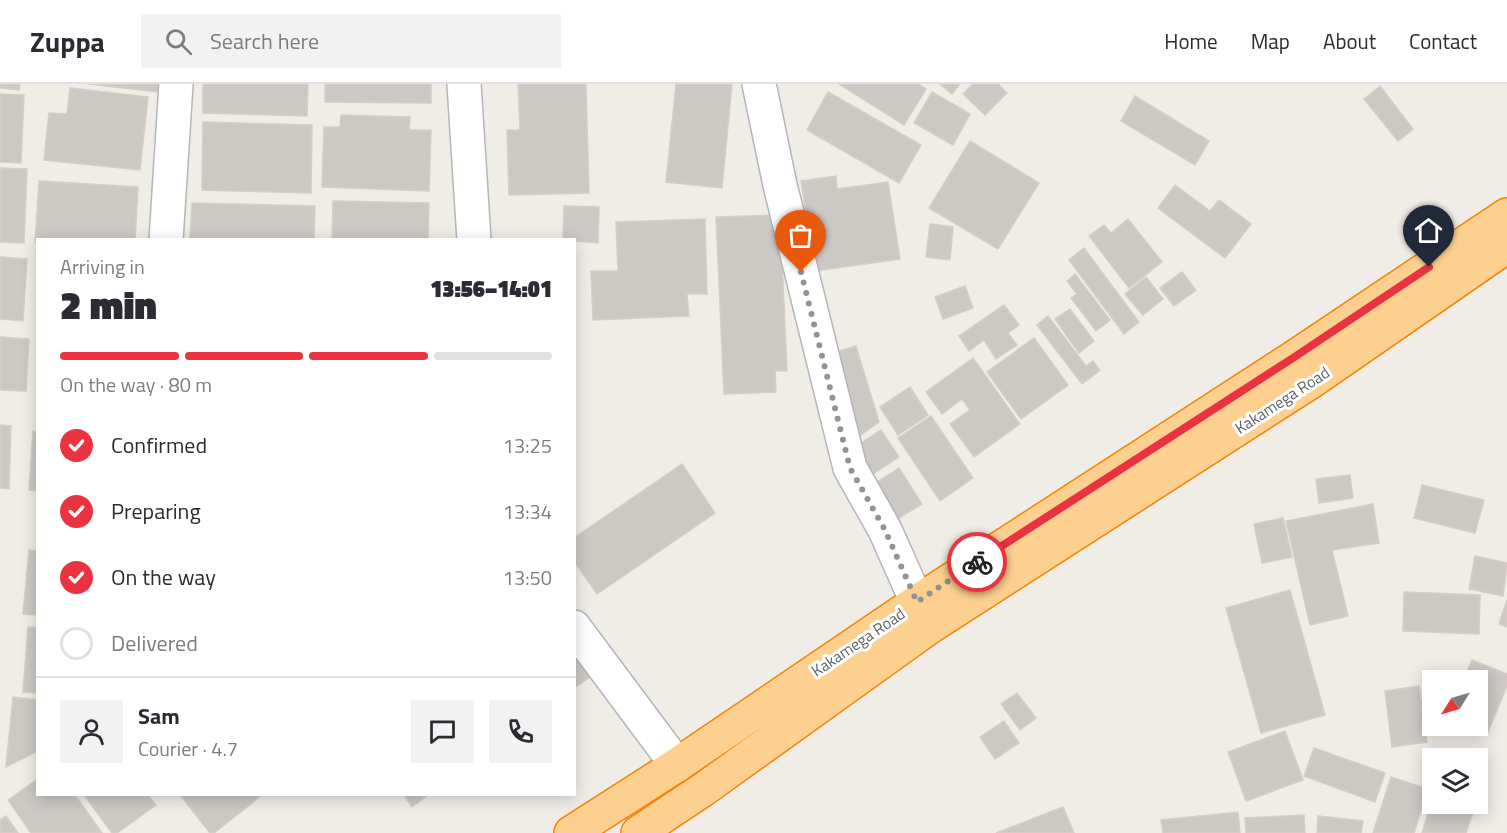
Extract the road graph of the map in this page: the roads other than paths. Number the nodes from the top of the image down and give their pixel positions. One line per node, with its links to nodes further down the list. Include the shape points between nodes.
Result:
1 (176, 84): 5 (street)
2 (464, 84): 6 (street)
3 (759, 84): 8 (street, via 850,468 885,530)
4 (1507, 215): 8 (highway, Kakamega Road)
5 (166, 238)
6 (474, 238)
7 (1507, 246): 11 (highway, Kakamega Road, via 1315,380 931,626)
8 (917, 602): 10 (highway, Kakamega Road)
9 (576, 630): 10 (street)
10 (677, 765): 12 (highway, Kakamega Road)
11 (654, 829)
12 (571, 833)

